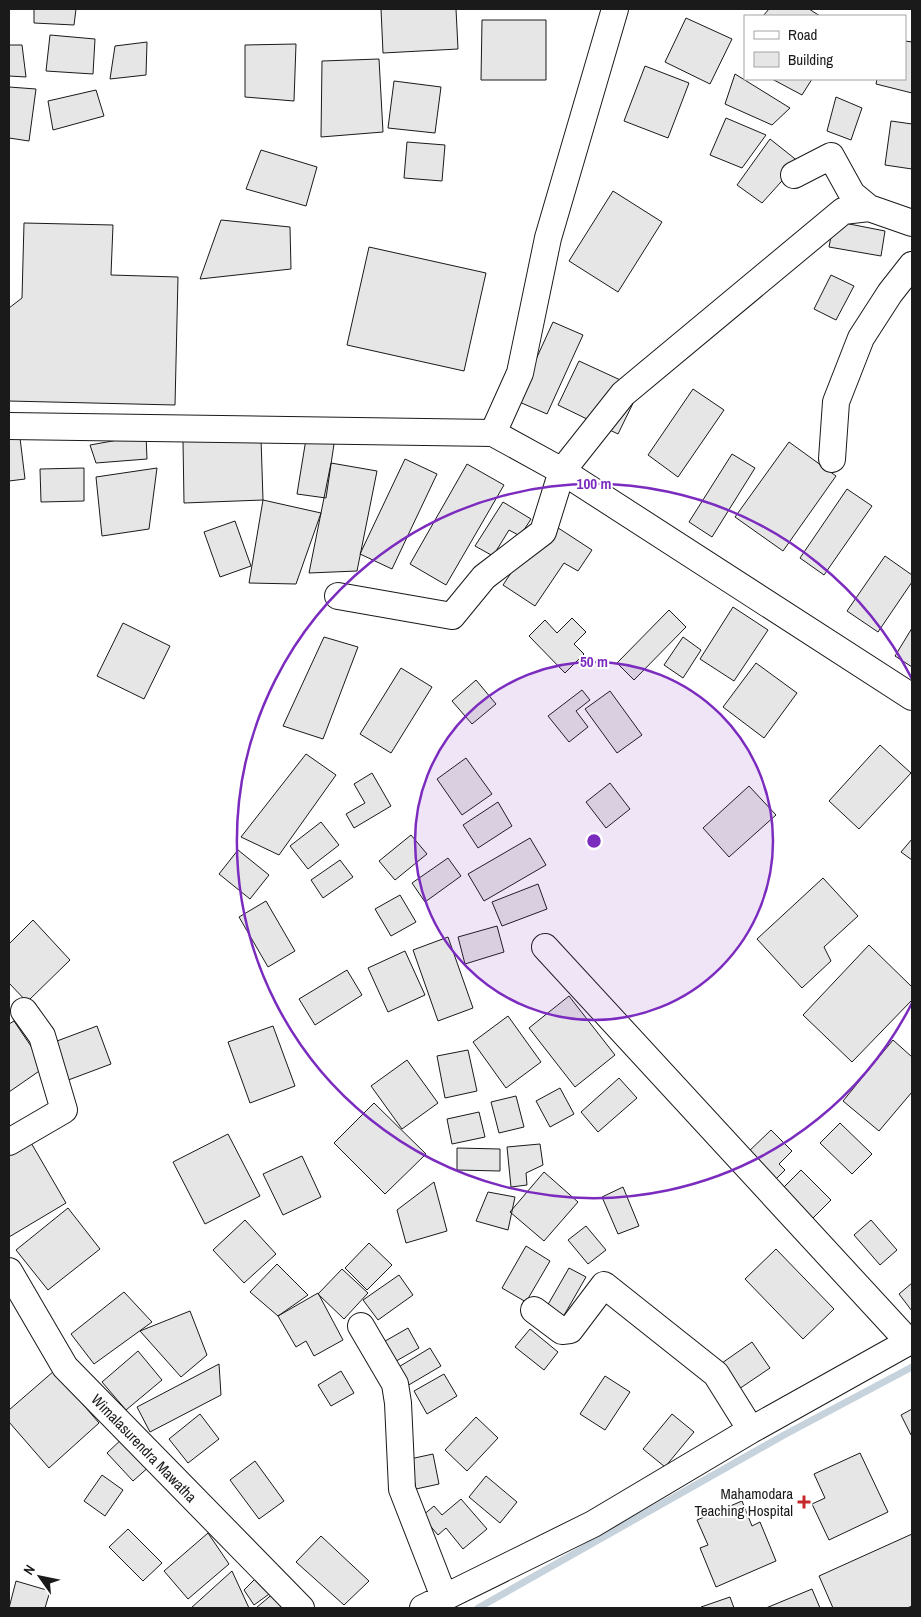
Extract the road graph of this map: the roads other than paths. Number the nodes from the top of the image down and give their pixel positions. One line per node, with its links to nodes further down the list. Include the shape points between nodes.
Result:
1 (615, 9): 7 (street, via 548,238 520,374)
2 (794, 175): 3 (street, via 830,156 852,194)
3 (869, 208): 4 (street); 9 (street, via 843,211 623,394)
4 (912, 223)
5 (912, 265): 8 (street, via 861,338 836,402)
6 (9, 426): 7 (street)
7 (493, 433): 9 (street)
8 (832, 459)
9 (562, 471): 10 (street, via 543,532 484,577 452,616); 11 (street)
10 (338, 596)
11 (912, 697)
12 (545, 947): 18 (street)
13 (24, 1012): 14 (street, via 42,1036 64,1110)
14 (9, 1142)
15 (9, 1271): 21 (street, Wimalasurendra Mawatha, via 65,1367)
16 (534, 1310): 19 (street, via 562,1331 570,1330 604,1285 716,1374)
17 (361, 1326): 20 (street, via 395,1384 402,1489)
18 (911, 1341): 19 (street)
19 (751, 1430): 20 (street, via 593,1524)
20 (434, 1602)
21 (301, 1608)

